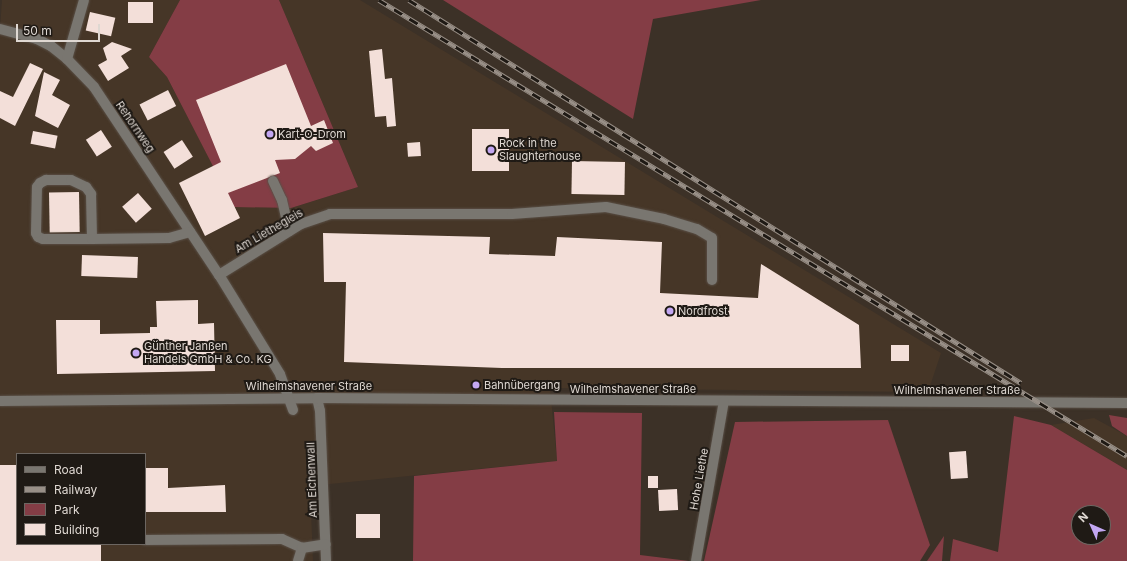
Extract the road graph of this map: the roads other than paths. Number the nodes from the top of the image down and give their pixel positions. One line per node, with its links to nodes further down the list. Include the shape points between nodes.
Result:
1 (84, 0): 3 (street)
2 (0, 29): 3 (street, Rehornweg, via 37,39)
3 (67, 59): 6 (street, Rehornweg, via 94,87)
4 (273, 181): 5 (street, via 282,200)
5 (289, 231): 8 (street, Am Liethegleis); 9 (street, Am Liethegleis, via 330,214 512,214 606,208 664,219 696,229 712,238)
6 (190, 232): 7 (street, via 169,238); 8 (street, Rehornweg)
7 (92, 239): 7 (street, via 91,194 86,187 71,180 46,180 40,183 37,187 38,237)
8 (219, 275): 10 (street, via 280,374)
9 (712, 280)
10 (288, 398): 11 (street, Wilhelmshavener Straße); 13 (street, Wilhelmshavener Straße); 15 (street)
11 (317, 398): 12 (street, Wilhelmshavener Straße); 17 (street, Am Eichenwall, via 320,411)
12 (724, 400): 14 (street, Wilhelmshavener Straße); 21 (street, Hohe Liethe)
13 (0, 401)
14 (1127, 403)
15 (293, 410)
16 (146, 540): 18 (street, via 282,539)
17 (326, 544): 18 (street); 20 (street, Am Eichenwall)
18 (302, 548): 19 (street)
19 (298, 561)
20 (326, 561)
21 (696, 561)

